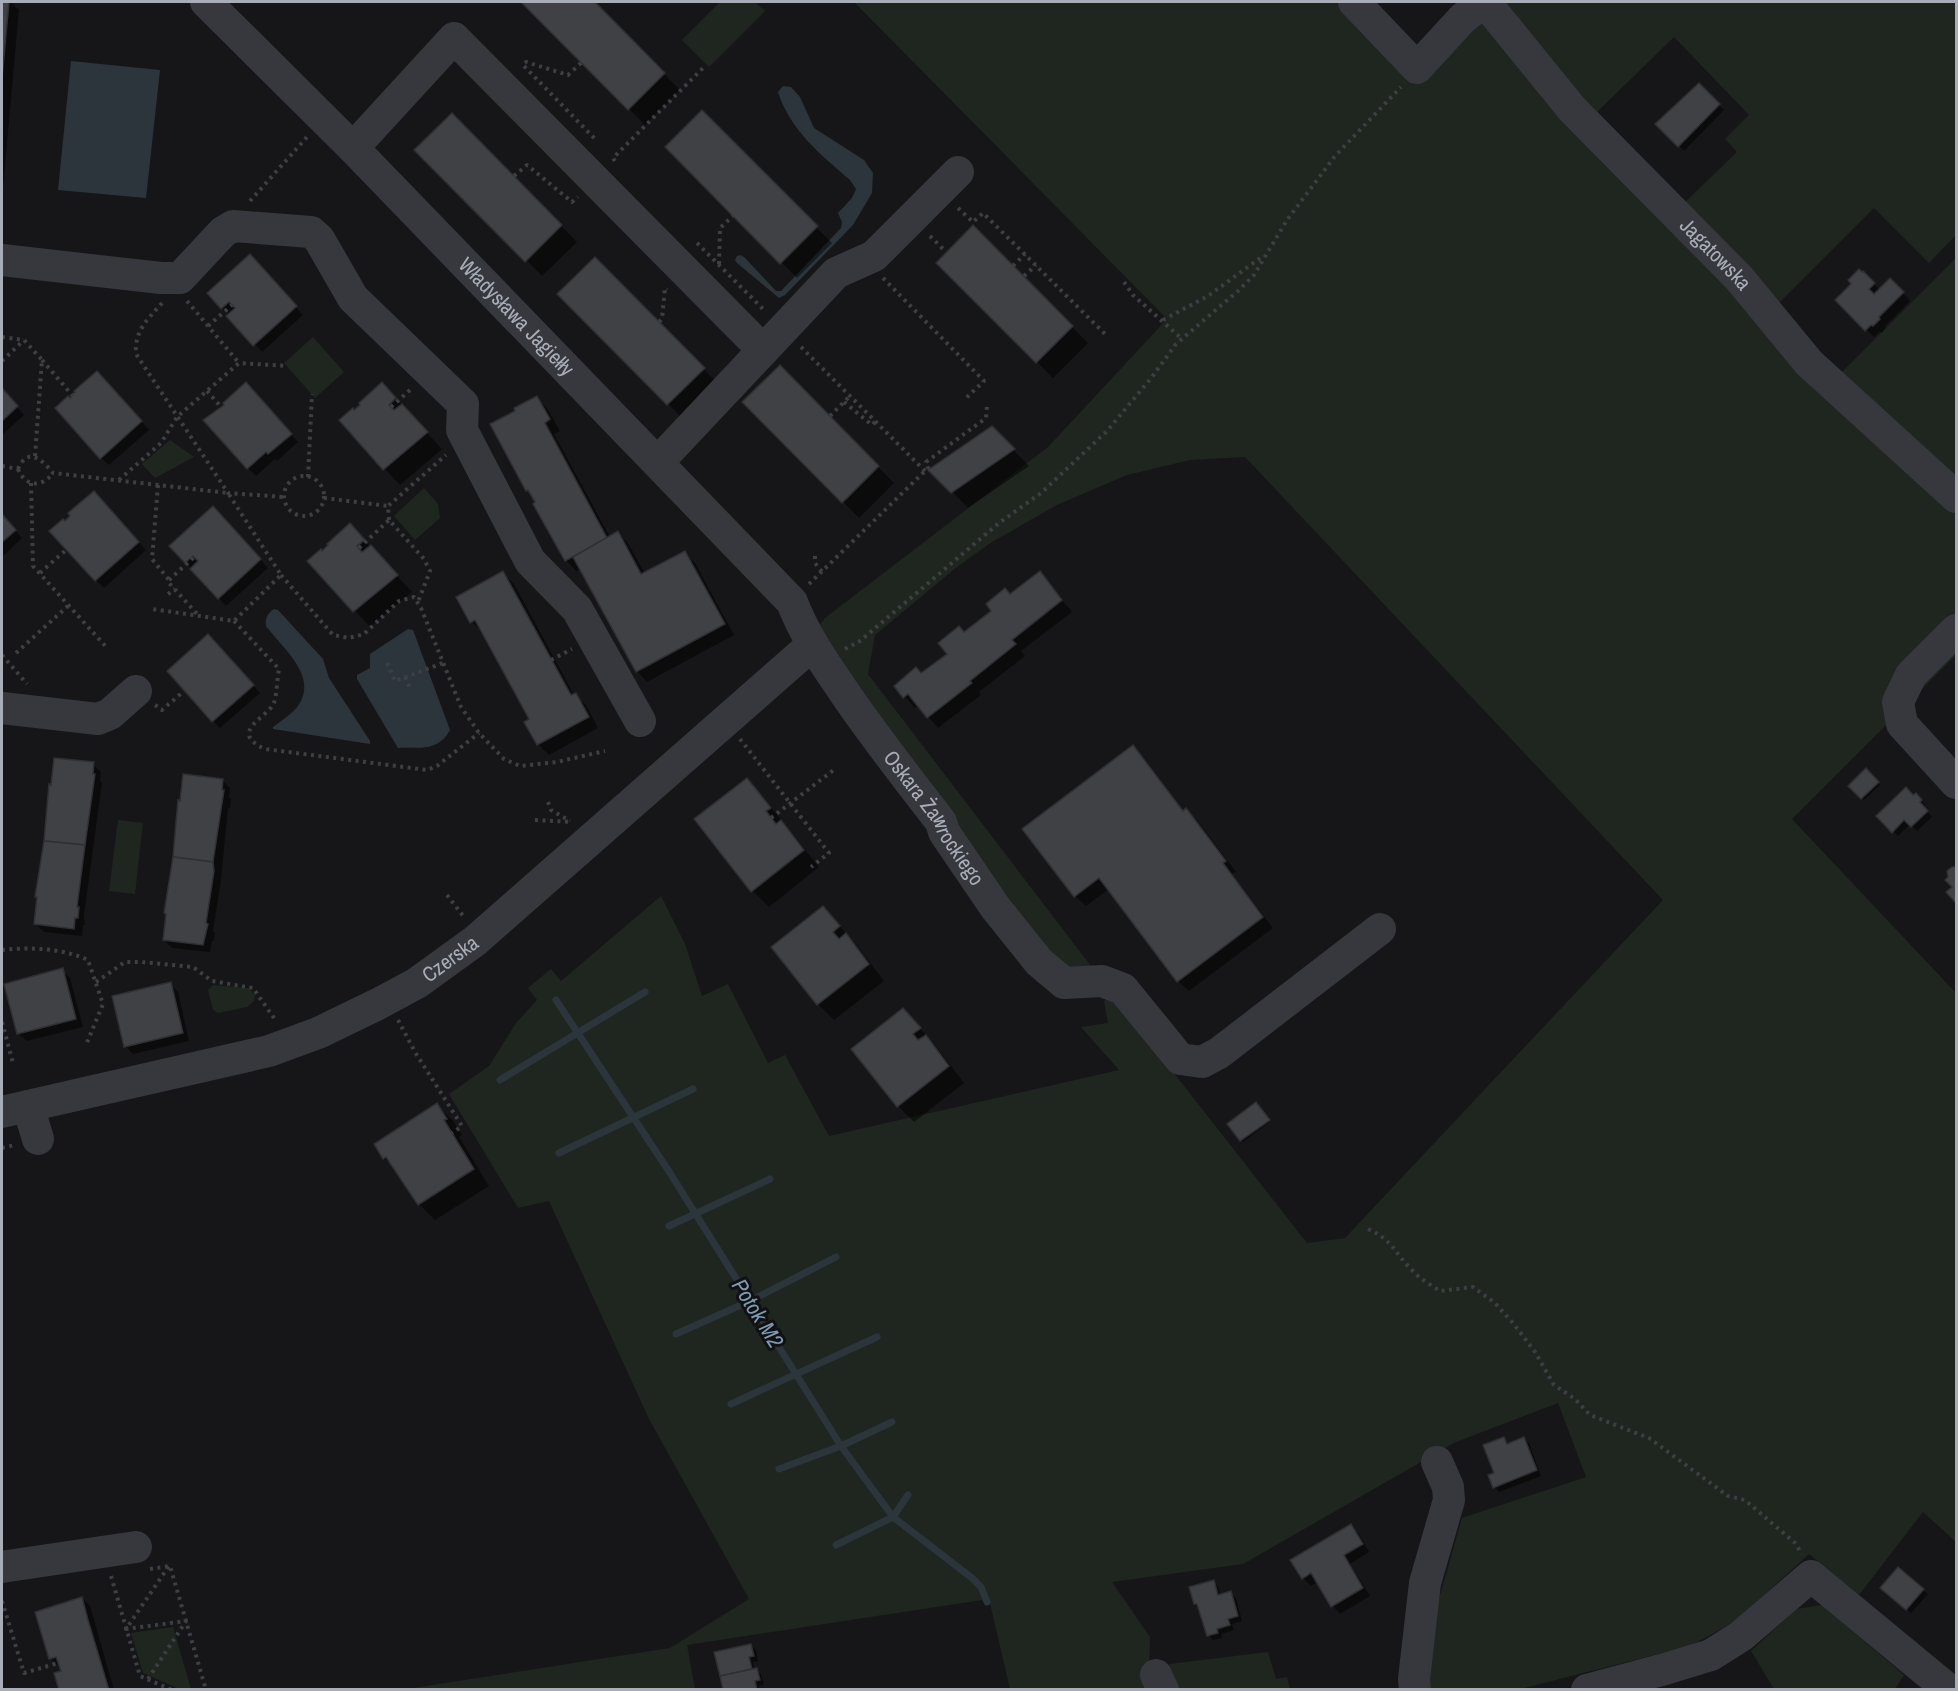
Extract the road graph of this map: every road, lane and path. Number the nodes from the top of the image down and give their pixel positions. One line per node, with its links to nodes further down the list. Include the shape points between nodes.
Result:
1 (206, 2): 7 (street, Władysława Jagiełły)
2 (1354, 2): 6 (street)
3 (1484, 2): 6 (street, Jagatowska, via 1463,18); 67 (street, Jagatowska, via 1572,108 1738,278 1809,363)
4 (581, 63): 8 (path, via 568,75 526,62 523,65)
5 (705, 66): 11 (path)
6 (1417, 68): 20 (path, via 1335,156)
7 (324, 119): 9 (street, Władysława Jagiełły); 15 (path, via 238,214)
8 (596, 141)
9 (353, 148): 11 (street, via 454,38); 56 (street, Władysława Jagiełły)
10 (604, 150): 11 (path)
11 (610, 168): 12 (path, via 572,202 527,165); 36 (street)
12 (514, 176)
13 (955, 186): 19 (path, via 973,222 983,213); 36 (street, via 874,256 836,273)
14 (733, 216): 22 (path, via 720,228)
15 (233, 226): 27 (street); 54 (street, via 311,232 319,239 353,298 463,404 462,430)
16 (925, 232): 18 (path)
17 (693, 239): 22 (path)
18 (944, 250)
19 (1025, 254): 23 (path); 24 (path)
20 (1266, 254): 31 (path, via 1208,296); 37 (path, via 1254,275)
21 (2, 260): 27 (street)
22 (718, 264): 36 (path)
23 (1036, 265): 26 (path); 34 (path)
24 (1013, 266)
25 (875, 270): 47 (path, via 984,381)
26 (1024, 276)
27 (177, 282): 33 (path); 52 (path, via 144,323 135,341 136,354)
28 (1124, 282): 31 (path, via 1133,296)
29 (673, 296): 32 (path, via 665,288)
30 (232, 305): 33 (path)
31 (1163, 320): 37 (path)
32 (659, 322)
33 (208, 326): 41 (path)
34 (1105, 334)
35 (2, 337): 38 (path)
36 (773, 339): 46 (path); 56 (street)
37 (1182, 339): 88 (path, via 1107,430 1041,493 999,523)
38 (24, 340): 39 (path); 40 (path)
39 (42, 360): 45 (path); 55 (path)
40 (2, 361)
41 (239, 363): 42 (path); 43 (path)
42 (286, 366)
43 (207, 390): 50 (path); 52 (path)
44 (312, 394): 61 (path)
45 (72, 395)
46 (850, 396): 48 (path); 53 (path)
47 (965, 399)
48 (844, 402): 51 (path); 53 (path, via 872,425)
49 (987, 406): 59 (path, via 986,418 926,462)
50 (221, 407)
51 (830, 416)
52 (177, 417): 62 (path, via 161,443); 65 (path)
53 (876, 422): 59 (path)
54 (466, 438): 69 (path); 100 (street, via 530,561 577,609)
55 (35, 456): 58 (path); 60 (path)
56 (657, 462): 89 (street, Władysława Jagiełły, via 792,602)
57 (2, 466): 58 (path)
58 (18, 469): 63 (path, via 21,477)
59 (925, 471): 75 (path)
60 (52, 473): 62 (path); 63 (path, via 42,483)
61 (308, 477): 66 (path, via 293,479); 68 (path, via 321,486)
62 (118, 480): 64 (path)
63 (32, 483): 76 (path, via 33,566)
64 (158, 485): 65 (path); 78 (path, via 152,559)
65 (228, 493): 66 (path); 77 (path)
66 (284, 497): 68 (path, via 289,510 301,517 314,514)
67 (1956, 497)
68 (324, 498): 69 (path)
69 (388, 506): 70 (path)
70 (389, 520): 71 (path); 82 (path, via 430,571)
71 (359, 548)
72 (66, 550): 76 (path)
73 (815, 556): 75 (path)
74 (194, 557): 78 (path)
75 (822, 572): 79 (path)
76 (40, 573): 83 (path)
77 (281, 576): 82 (path, via 333,635 349,638 364,634 399,601 414,597); 86 (path)
78 (169, 580): 80 (path)
79 (810, 584)
80 (175, 589): 81 (path); 85 (path)
81 (168, 594)
82 (418, 603): 94 (path)
83 (69, 605): 90 (path); 91 (path)
84 (152, 609): 85 (path)
85 (199, 616): 86 (path)
86 (234, 621): 101 (path, via 279,669 273,705 250,729 257,746 427,770)
87 (1956, 630): 107 (street, via 1911,675 1898,702 1902,724)
88 (860, 641)
89 (812, 645): 115 (street, Oskara Żawrockiego, via 877,741 941,822 995,907 1040,962 1064,984 1102,981 1123,989 1180,1059 1202,1062 1220,1053); 123 (street, Czerska, via 475,941 417,983 318,1032 269,1051)
90 (108, 649)
91 (16, 653)
92 (2, 655): 95 (path)
93 (387, 663): 96 (path, via 395,681)
94 (444, 663): 96 (path); 101 (path, via 461,707)
95 (10, 664)
96 (405, 677): 97 (path)
97 (410, 688)
98 (136, 691): 99 (street, via 110,714 98,719)
99 (2, 708)
100 (640, 721)
101 (479, 733): 103 (path, via 504,759 520,766)
102 (737, 735): 105 (path)
103 (605, 751)
104 (769, 766): 105 (path)
105 (765, 769): 109 (path)
106 (835, 769): 109 (path)
107 (1956, 783)
108 (548, 802): 111 (path, via 551,810)
109 (791, 803): 110 (path); 112 (path, via 829,853)
110 (771, 818)
111 (573, 823)
112 (811, 867)
113 (447, 895): 114 (path, via 467,920)
114 (462, 924)
115 (1380, 929)
116 (2, 950): 117 (path, via 41,949 81,957 88,960)
117 (96, 982): 120 (path, via 125,962 193,967 212,981 252,988); 121 (path, via 103,1004)
118 (396, 1016): 124 (path, via 462,1126)
119 (2, 1022): 122 (path)
120 (279, 1026)
121 (86, 1045)
122 (13, 1063)
123 (15, 1109): 125 (street)
124 (452, 1133)
125 (38, 1140)
126 (1368, 1228): 132 (path, via 1380,1234 1413,1271 1440,1291 1473,1287 1495,1303 1535,1352 1554,1386 1575,1399 1590,1415 1649,1437 1728,1496 1744,1500 1795,1543 1808,1562)
127 (1437, 1462): 140 (street, via 1449,1500 1425,1583)
128 (138, 1559): 129 (path); 130 (street)
129 (170, 1566): 134 (path); 135 (path)
130 (2, 1567)
131 (120, 1574): 135 (path, via 110,1575)
132 (1811, 1576): 141 (street, via 1741,1636 1711,1655); 142 (street)
133 (2, 1601): 136 (path, via 24,1673)
134 (186, 1621): 135 (path); 137 (path); 139 (path)
135 (126, 1629): 137 (path, via 140,1676)
136 (58, 1663)
137 (148, 1679): 138 (path)
138 (172, 1689)
139 (206, 1689)
140 (1415, 1689)
141 (1587, 1689)
142 (1949, 1689)

